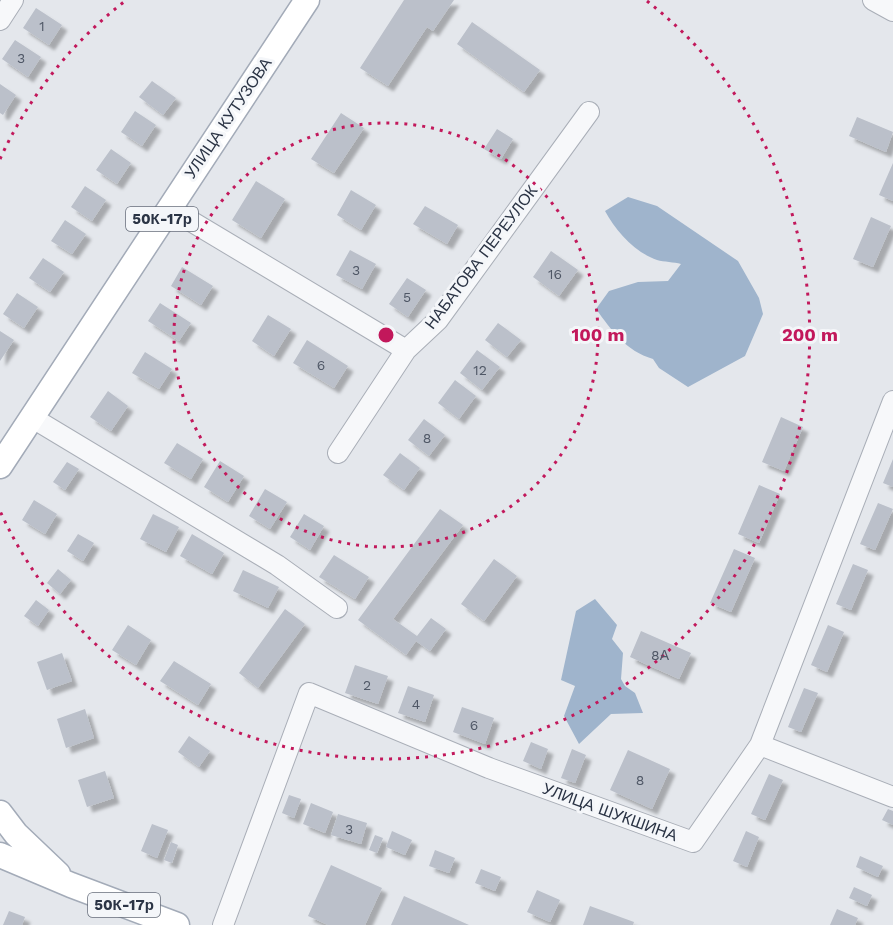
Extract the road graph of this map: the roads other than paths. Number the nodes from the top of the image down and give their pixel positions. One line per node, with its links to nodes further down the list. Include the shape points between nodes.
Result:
1 (13, 0): 5 (street)
2 (307, 0): 7 (main road, УЛИЦА КУТУЗОВА / 50К-17р)
3 (873, 0): 4 (street)
4 (893, 11)
5 (0, 20)
6 (589, 112): 8 (street, НАБАТОВА ПЕРЕУЛОК, via 438,320)
7 (169, 208): 8 (street); 10 (main road, УЛИЦА КУТУЗОВА / 50К-17р)
8 (406, 350): 12 (street, НАБАТОВА ПЕРЕУЛОК)
9 (893, 400): 16 (street, УЛИЦА ШУКШИНА)
10 (31, 417): 11 (main road, УЛИЦА КУТУЗОВА / 50К-17р); 15 (street, via 277,565)
11 (18, 439): 13 (main road, УЛИЦА КУТУЗОВА / 50К-17р); 14 (main road, УЛИЦА КУТУЗОВА / 50К-17р)
12 (338, 453)
13 (0, 466)
14 (0, 486)
15 (337, 608)
16 (760, 745): 17 (street); 22 (street, УЛИЦА ШУКШИНА, via 693,842 489,768 309,693)
17 (893, 797)
18 (0, 813): 20 (main road, 50К-17р, via 16,834)
19 (0, 855): 20 (main road, 50К-17р)
20 (71, 885): 21 (main road, 50К-17р)
21 (177, 925)
22 (223, 925)

